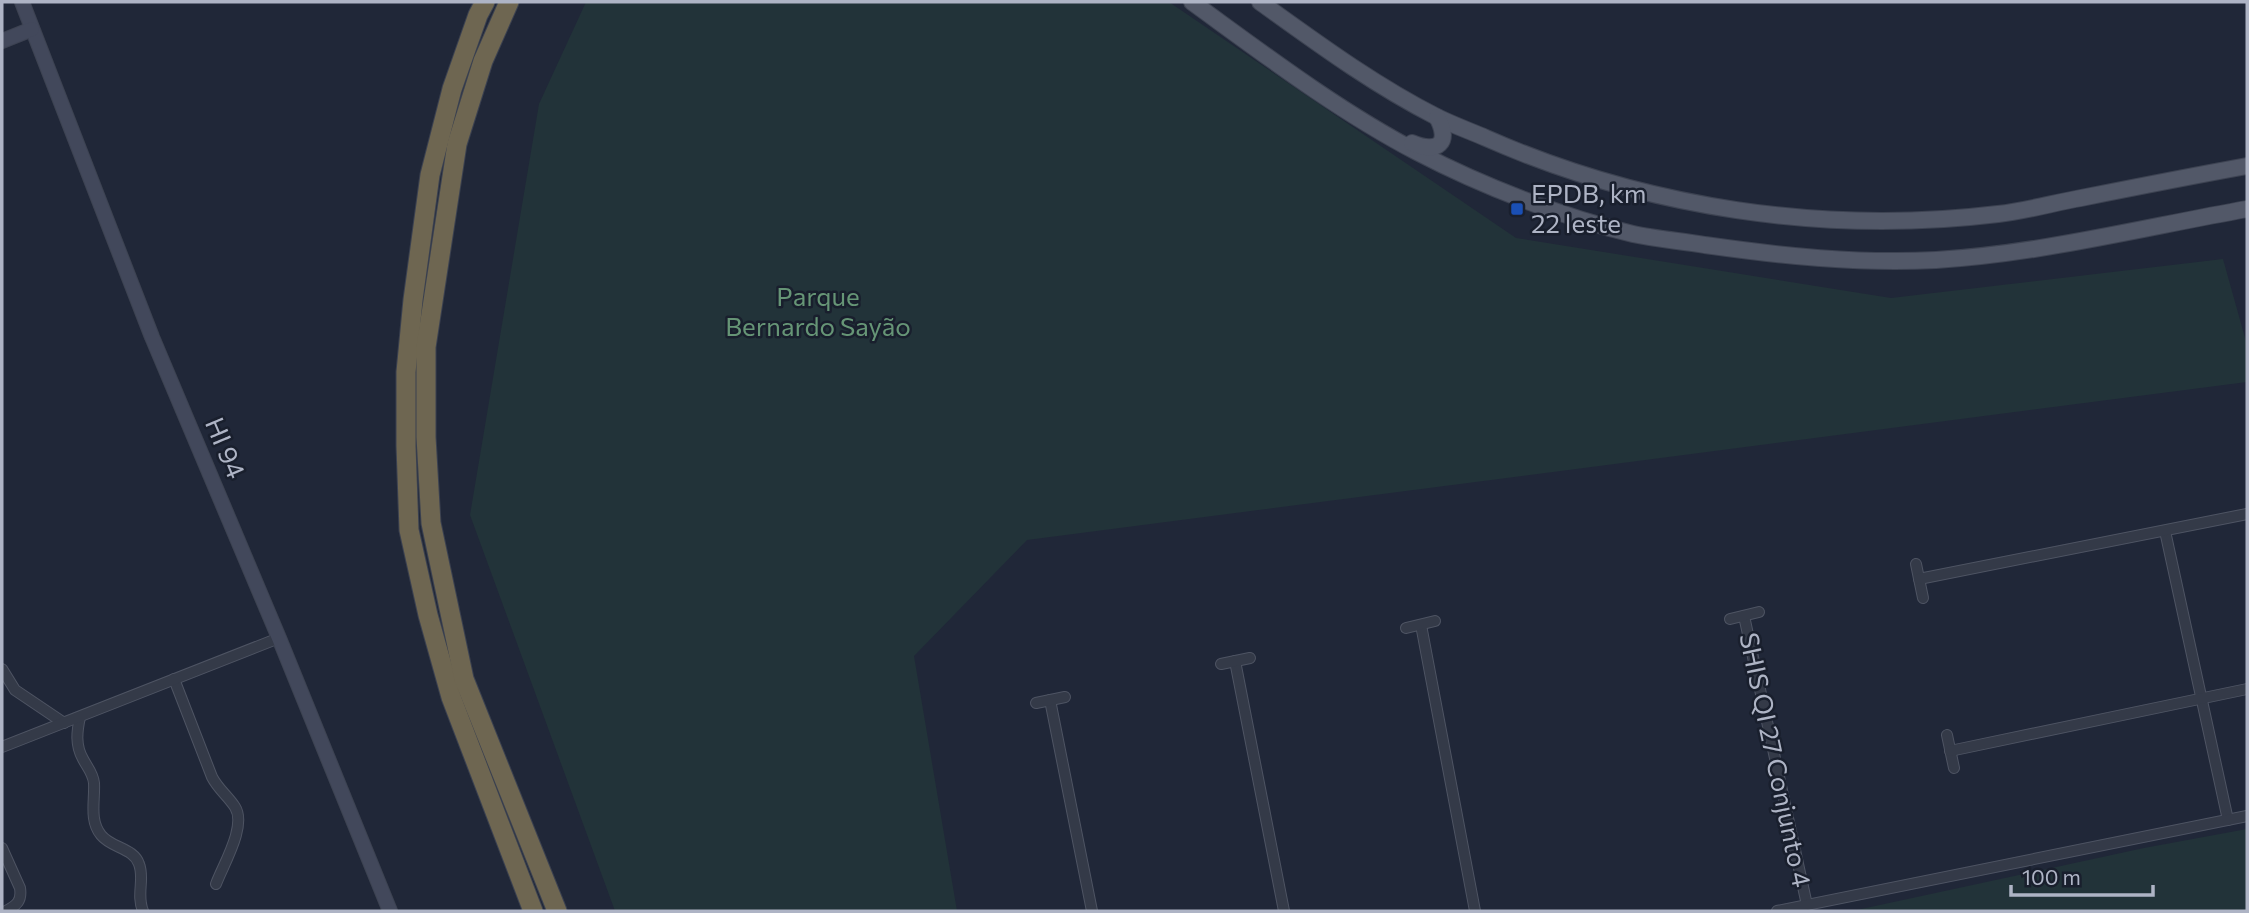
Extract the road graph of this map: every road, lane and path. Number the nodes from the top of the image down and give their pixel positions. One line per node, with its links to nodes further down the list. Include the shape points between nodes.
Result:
1 (22, 2): 6 (street, HI 94)
2 (485, 2): 50 (highway, via 452,89 430,176 406,372 410,530 452,697)
3 (509, 2): 51 (highway, via 482,61 457,144 426,347 426,437 431,523 464,679)
4 (1192, 2): 9 (main road, via 1322,96)
5 (1260, 2): 8 (main road, via 1348,65)
6 (32, 29): 7 (street); 23 (street, HI 94, via 152,337)
7 (2, 41)
8 (1437, 117): 9 (main road, via 1444,133 1437,146 1430,148); 10 (main road, via 1596,180 1744,211 1830,219 1909,221 1999,214)
9 (1381, 131): 11 (main road, via 1449,168 1548,208 1634,234 1855,261 1937,260 2023,250)
10 (2247, 166)
11 (2247, 209)
12 (2247, 514): 13 (street)
13 (2165, 531): 15 (street); 31 (street)
14 (1916, 564): 15 (street)
15 (1919, 579): 16 (street)
16 (1923, 597)
17 (1759, 612): 18 (street)
18 (1744, 615): 19 (street); 46 (street, SHIS QI 27 Conjunto 4)
19 (1730, 619)
20 (1435, 621): 21 (street)
21 (1420, 625): 22 (street); 54 (street)
22 (1406, 628)
23 (279, 638): 28 (street); 49 (street, HI 94)
24 (1250, 658): 25 (street)
25 (1235, 661): 26 (street); 53 (street)
26 (1221, 664)
27 (2, 669): 34 (street, via 15,690)
28 (174, 679): 35 (street); 45 (street, via 216,785 239,818 239,829)
29 (2247, 690): 31 (street)
30 (1065, 697): 32 (street)
31 (2201, 698): 40 (street); 43 (street)
32 (1050, 700): 33 (street); 52 (street)
33 (1036, 703)
34 (41, 707): 36 (street); 37 (street)
35 (80, 717): 36 (street); 48 (street, via 76,733 94,782 93,817 101,835 138,860 139,899)
36 (64, 723): 37 (street)
37 (38, 733): 39 (street)
38 (1947, 735): 40 (street)
39 (2, 747)
40 (1950, 751): 41 (street)
41 (1954, 768)
42 (2247, 816): 43 (street)
43 (2228, 820): 46 (street)
44 (2, 848): 47 (street, via 21,895 18,904)
45 (216, 884)
46 (1807, 905): 55 (street)
47 (6, 911)
48 (144, 911)
49 (390, 911)
50 (533, 911)
51 (557, 911)
52 (1092, 911)
53 (1284, 911)
54 (1475, 911)
55 (1777, 911)

